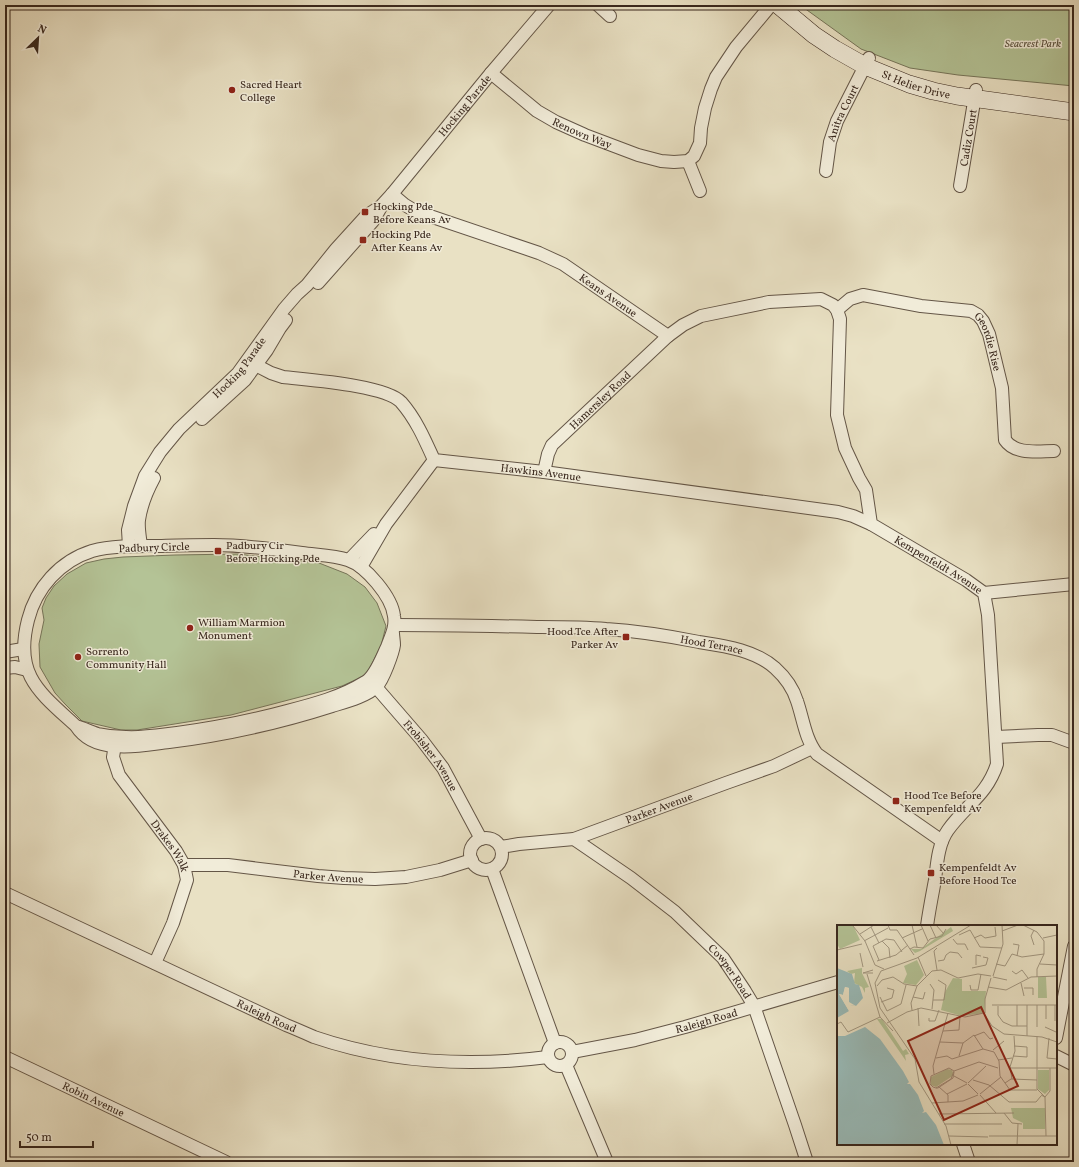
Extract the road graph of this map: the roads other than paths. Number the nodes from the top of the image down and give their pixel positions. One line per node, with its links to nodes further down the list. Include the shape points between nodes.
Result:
1 (549, 5): 8 (street, Hocking Parade)
2 (598, 5): 6 (street)
3 (771, 5): 12 (street, via 736,47 716,77 705,108 700,143 694,156)
4 (778, 5): 7 (street, St Helier Drive, via 835,49)
5 (794, 5): 7 (street, St Helier Drive)
6 (610, 16)
7 (867, 62): 9 (street, St Helier Drive); 13 (street, Anitra Court, via 832,132)
8 (491, 73): 12 (street, Renown Way, via 537,111 585,135 661,161); 16 (street, Hocking Parade)
9 (976, 94): 10 (street, St Helier Drive); 11 (street, St Helier Drive); 14 (street, Cadiz Court)
10 (1074, 100)
11 (1074, 112)
12 (688, 161): 15 (street)
13 (826, 171)
14 (960, 186)
15 (700, 191)
16 (392, 194): 18 (street, Keans Avenue, via 415,211 539,253 563,264); 19 (street, Hocking Parade, via 381,206 366,216 297,294 275,321)
17 (833, 306): 18 (street, via 821,299 769,302 701,316 683,324); 20 (street, Geordie Rise, via 863,295 921,306 971,311 978,315 989,334 1002,388 1005,440 1012,447 1021,450); 24 (street, via 840,319 837,415 845,448 866,490)
18 (668, 336): 22 (street, Hamersley Road, via 552,445)
19 (252, 363): 21 (street, via 283,377 369,388 391,395 400,401 416,423); 25 (street, Hocking Parade, via 245,380 187,432 157,471 142,508)
20 (1054, 451)
21 (434, 460): 22 (street, Hawkins Avenue); 23 (street)
22 (544, 472): 24 (street, Hawkins Avenue, via 838,512)
23 (386, 524): 26 (street); 27 (street)
24 (871, 524): 29 (street, Kempenfeldt Avenue)
25 (135, 546): 26 (street, Padbury Circle, via 247,547); 31 (street, Padbury Circle, via 92,551 55,573 46,582 31,609)
26 (349, 560): 27 (street, Padbury Circle)
27 (361, 567): 30 (street, Padbury Circle, via 388,599 394,615)
28 (1074, 584): 29 (street)
29 (984, 593): 36 (street, Kempenfeldt Avenue, via 988,615)
30 (394, 629): 35 (street, Padbury Circle); 39 (street, Hood Terrace, via 605,629 731,647 764,660 784,677 797,700)
31 (23, 650): 32 (street); 34 (street, Padbury Circle)
32 (5, 652)
33 (5, 668): 34 (street)
34 (27, 670): 37 (street, Padbury Circle, via 44,696 91,741 104,744)
35 (373, 684): 37 (street, Padbury Circle, via 365,694 350,701 238,732 128,746); 40 (street, Frobisher Avenue, via 422,739 443,768)
36 (996, 737): 38 (street, via 1038,734); 42 (street, Kempenfeldt Avenue, via 997,764 990,782 948,830)
37 (116, 741): 45 (street, Drakes Walk, via 113,757 119,774)
38 (1074, 743)
39 (812, 748): 41 (street, Parker Avenue, via 774,766); 42 (street, Hood Terrace, via 822,758)
40 (481, 839): 43 (street, via 492,839); 44 (street, via 471,849)
41 (574, 839): 43 (street, Parker Avenue); 52 (street, Cowper Road, via 674,912 723,958)
42 (942, 841): 48 (street, Kempenfeldt Avenue)
43 (501, 847): 46 (street, via 502,858)
44 (472, 860): 45 (street, Parker Avenue, via 406,877 375,879 318,876 228,865); 46 (street, via 481,869)
45 (184, 865): 50 (street, Drakes Walk, via 187,880)
46 (492, 868): 54 (street)
47 (5, 893): 50 (street, Raleigh Road)
48 (927, 925)
49 (1074, 946): 53 (street)
50 (155, 963): 58 (street, Raleigh Road, via 313,1036 363,1050 395,1057 445,1062)
51 (837, 982): 52 (street, Raleigh Road)
52 (754, 1006): 55 (street, Raleigh Road, via 635,1040); 64 (street, Cowper Road)
53 (1057, 1033)
54 (555, 1043): 55 (street, via 566,1044); 58 (street, via 549,1049)
55 (572, 1052): 59 (street, via 571,1059)
56 (1057, 1056): 60 (street)
57 (5, 1057): 62 (street, Robin Avenue)
58 (548, 1057): 59 (street, via 555,1066)
59 (566, 1065): 63 (street)
60 (1074, 1065)
61 (963, 1145): 65 (street)
62 (226, 1162)
63 (607, 1162)
64 (807, 1162)
65 (969, 1162)

